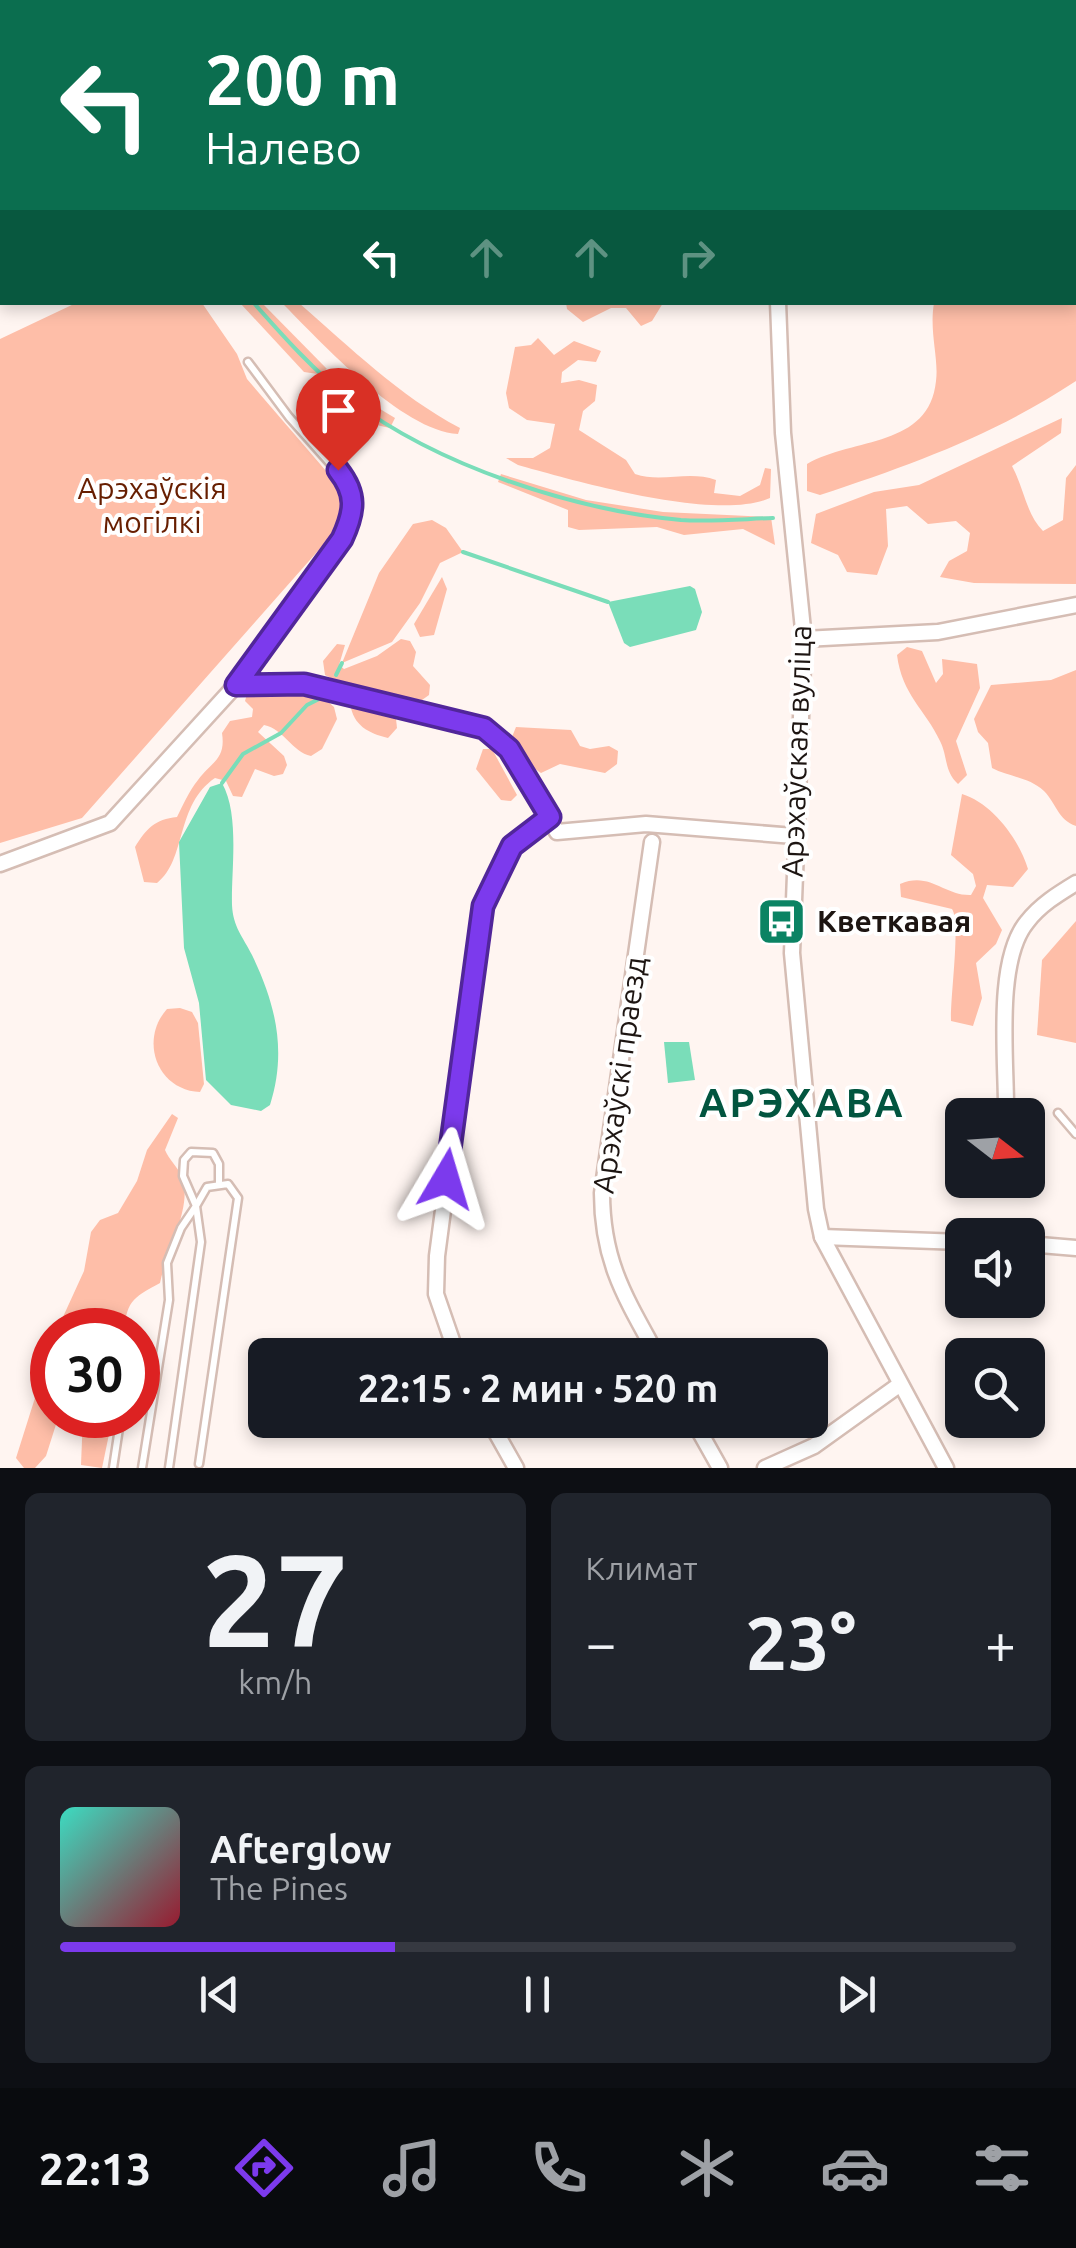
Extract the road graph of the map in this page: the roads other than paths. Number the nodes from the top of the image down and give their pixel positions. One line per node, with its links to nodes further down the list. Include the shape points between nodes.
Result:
1 (778, 305): 4 (street, Арэхаўская вуліца, via 784,450)
2 (248, 362): 5 (lane, via 352,488 354,514)
3 (1076, 606): 4 (street, via 938,632)
4 (804, 639): 7 (street, Арэхаўская вуліца)
5 (236, 685): 6 (street, via 304,684 484,728 509,749); 9 (street, via 110,823)
6 (550, 817): 7 (street, via 557,832 646,824); 20 (street, via 512,846 483,906 436,1256 436,1294)
7 (794, 836): 16 (street, Арэхаўская вуліца, via 796,1012)
8 (652, 842): 21 (street, Арэхаўскі праезд, via 602,1193 616,1282)
9 (0, 864)
10 (1076, 883): 11 (street, via 1025,923 1009,958)
11 (1006, 1098)
12 (1058, 1113): 13 (lane)
13 (1076, 1134)
14 (219, 1183): 15 (lane, via 207,1187); 15 (lane, via 213,1153 191,1152 183,1176); 26 (lane, via 238,1198)
15 (196, 1206): 28 (lane, via 167,1264 169,1300); 29 (lane, via 201,1242)
16 (822, 1237): 17 (street); 22 (street, Арэхаўская вуліца)
17 (945, 1241)
18 (1045, 1245): 19 (street)
19 (1076, 1248)
20 (451, 1338)
21 (647, 1338)
22 (898, 1385): 32 (street, via 814,1446); 33 (street, Арэхаўская вуліца)
23 (118, 1438): 27 (lane)
24 (499, 1438): 30 (street)
25 (703, 1438): 31 (street)
26 (199, 1464)
27 (113, 1468)
28 (142, 1468)
29 (169, 1468)
30 (516, 1468)
31 (720, 1468)
32 (765, 1468)
33 (946, 1468)

